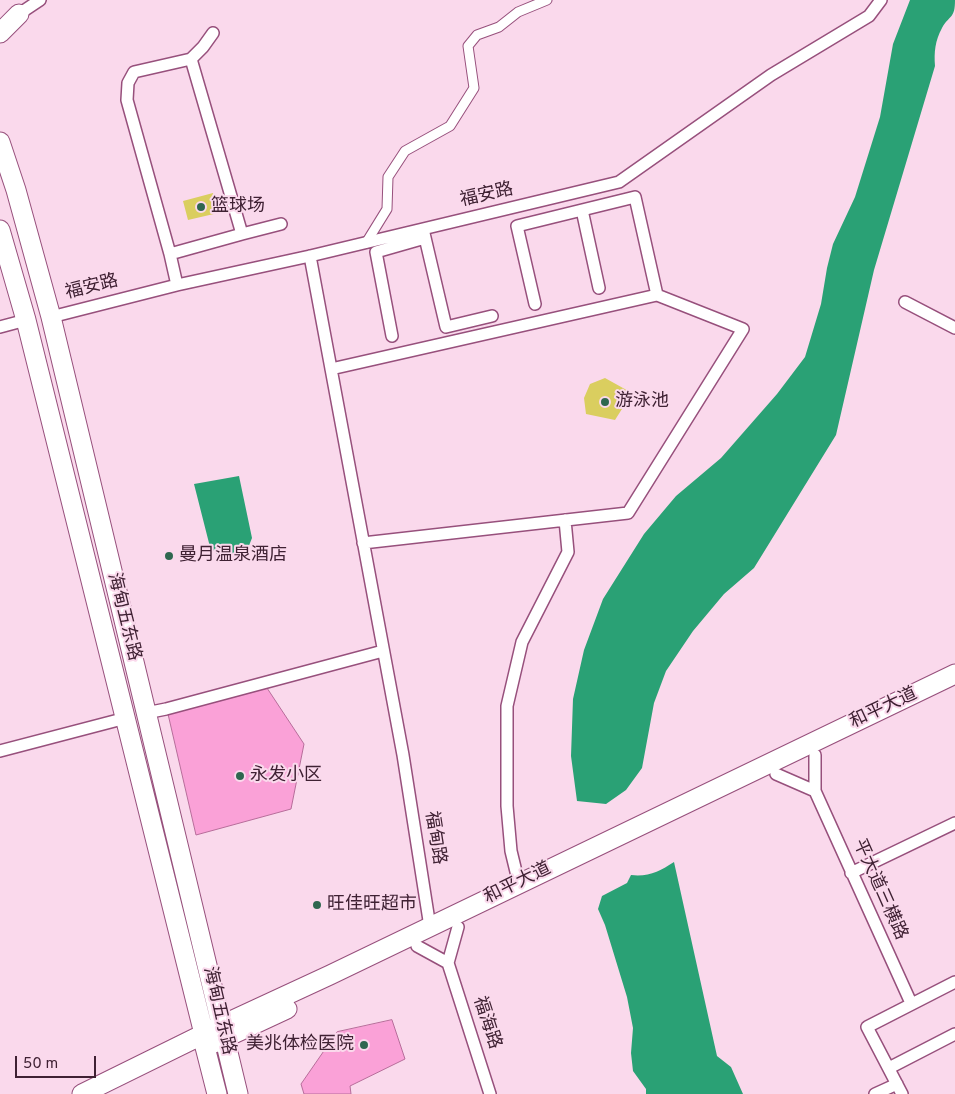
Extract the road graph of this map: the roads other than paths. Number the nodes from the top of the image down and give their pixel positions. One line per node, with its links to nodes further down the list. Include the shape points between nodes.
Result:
1 (40, 0): 5 (street)
2 (546, 0): 15 (street, via 518,12 499,27 476,35 468,46 474,88 450,126 405,151 388,177 387,209)
3 (881, 0): 14 (street, 福安路, via 869,16 771,75 619,182)
4 (0, 12): 5 (main road)
5 (19, 14): 6 (main road)
6 (0, 32)
7 (214, 33): 8 (street)
8 (191, 58): 13 (street); 16 (street, via 134,72 128,83 127,100)
9 (0, 142): 24 (main road, 海甸五东路)
10 (582, 210): 19 (street); 20 (street, via 635,197); 22 (street, via 518,226)
11 (281, 224): 13 (street)
12 (0, 230): 25 (main road, 海甸五东路)
13 (242, 234): 16 (street)
14 (424, 234): 15 (street, 福安路); 23 (street, via 446,327); 28 (street, via 376,252)
15 (366, 242): 17 (street, 福安路)
16 (170, 254): 18 (street)
17 (310, 256): 18 (street, 福安路); 29 (street, 福甸路)
18 (177, 285): 24 (street, 福安路)
19 (599, 288)
20 (657, 295): 29 (street); 30 (street, via 744,329 628,513)
21 (905, 302): 27 (street)
22 (535, 304)
23 (492, 316)
24 (51, 317): 35 (main road, 海甸五东路)
25 (26, 320): 26 (street); 36 (main road, 海甸五东路)
26 (0, 328)
27 (955, 328)
28 (392, 336)
29 (331, 369): 31 (street, 福甸路)
30 (565, 520): 31 (street); 43 (street, via 568,552 522,642 507,706 507,806 511,851)
31 (363, 543): 32 (street, 福甸路)
32 (383, 650): 35 (street); 44 (street, 福甸路)
33 (955, 674): 43 (main road, 和平大道)
34 (955, 688): 38 (main road, 和平大道)
35 (146, 713): 50 (main road, 海甸五东路)
36 (126, 718): 37 (street); 52 (main road, 海甸五东路)
37 (0, 751)
38 (815, 755): 39 (main road, 和平大道); 40 (street)
39 (776, 774): 40 (street); 45 (main road, 和平大道)
40 (815, 791): 42 (street, 平大道三横路)
41 (955, 823): 42 (street)
42 (851, 873): 49 (street, 平大道三横路)
43 (520, 884): 44 (main road, 和平大道)
44 (430, 926): 50 (main road, 和平大道)
45 (458, 927): 46 (main road, 和平大道); 47 (street)
46 (417, 946): 47 (street); 50 (main road, 和平大道)
47 (448, 963): 59 (street, 福海路)
48 (955, 982): 49 (street)
49 (911, 1003): 53 (street, via 867,1027)
50 (223, 1031): 52 (main road, 和平大道); 58 (main road, 海甸五东路)
51 (955, 1034): 53 (street)
52 (205, 1041): 55 (main road, 和平大道); 56 (main road, 和平大道); 57 (main road, 海甸五东路)
53 (889, 1068): 54 (street)
54 (900, 1089): 60 (street)
55 (82, 1094)
56 (110, 1094)
57 (217, 1094)
58 (238, 1094)
59 (490, 1094)
60 (876, 1094)

